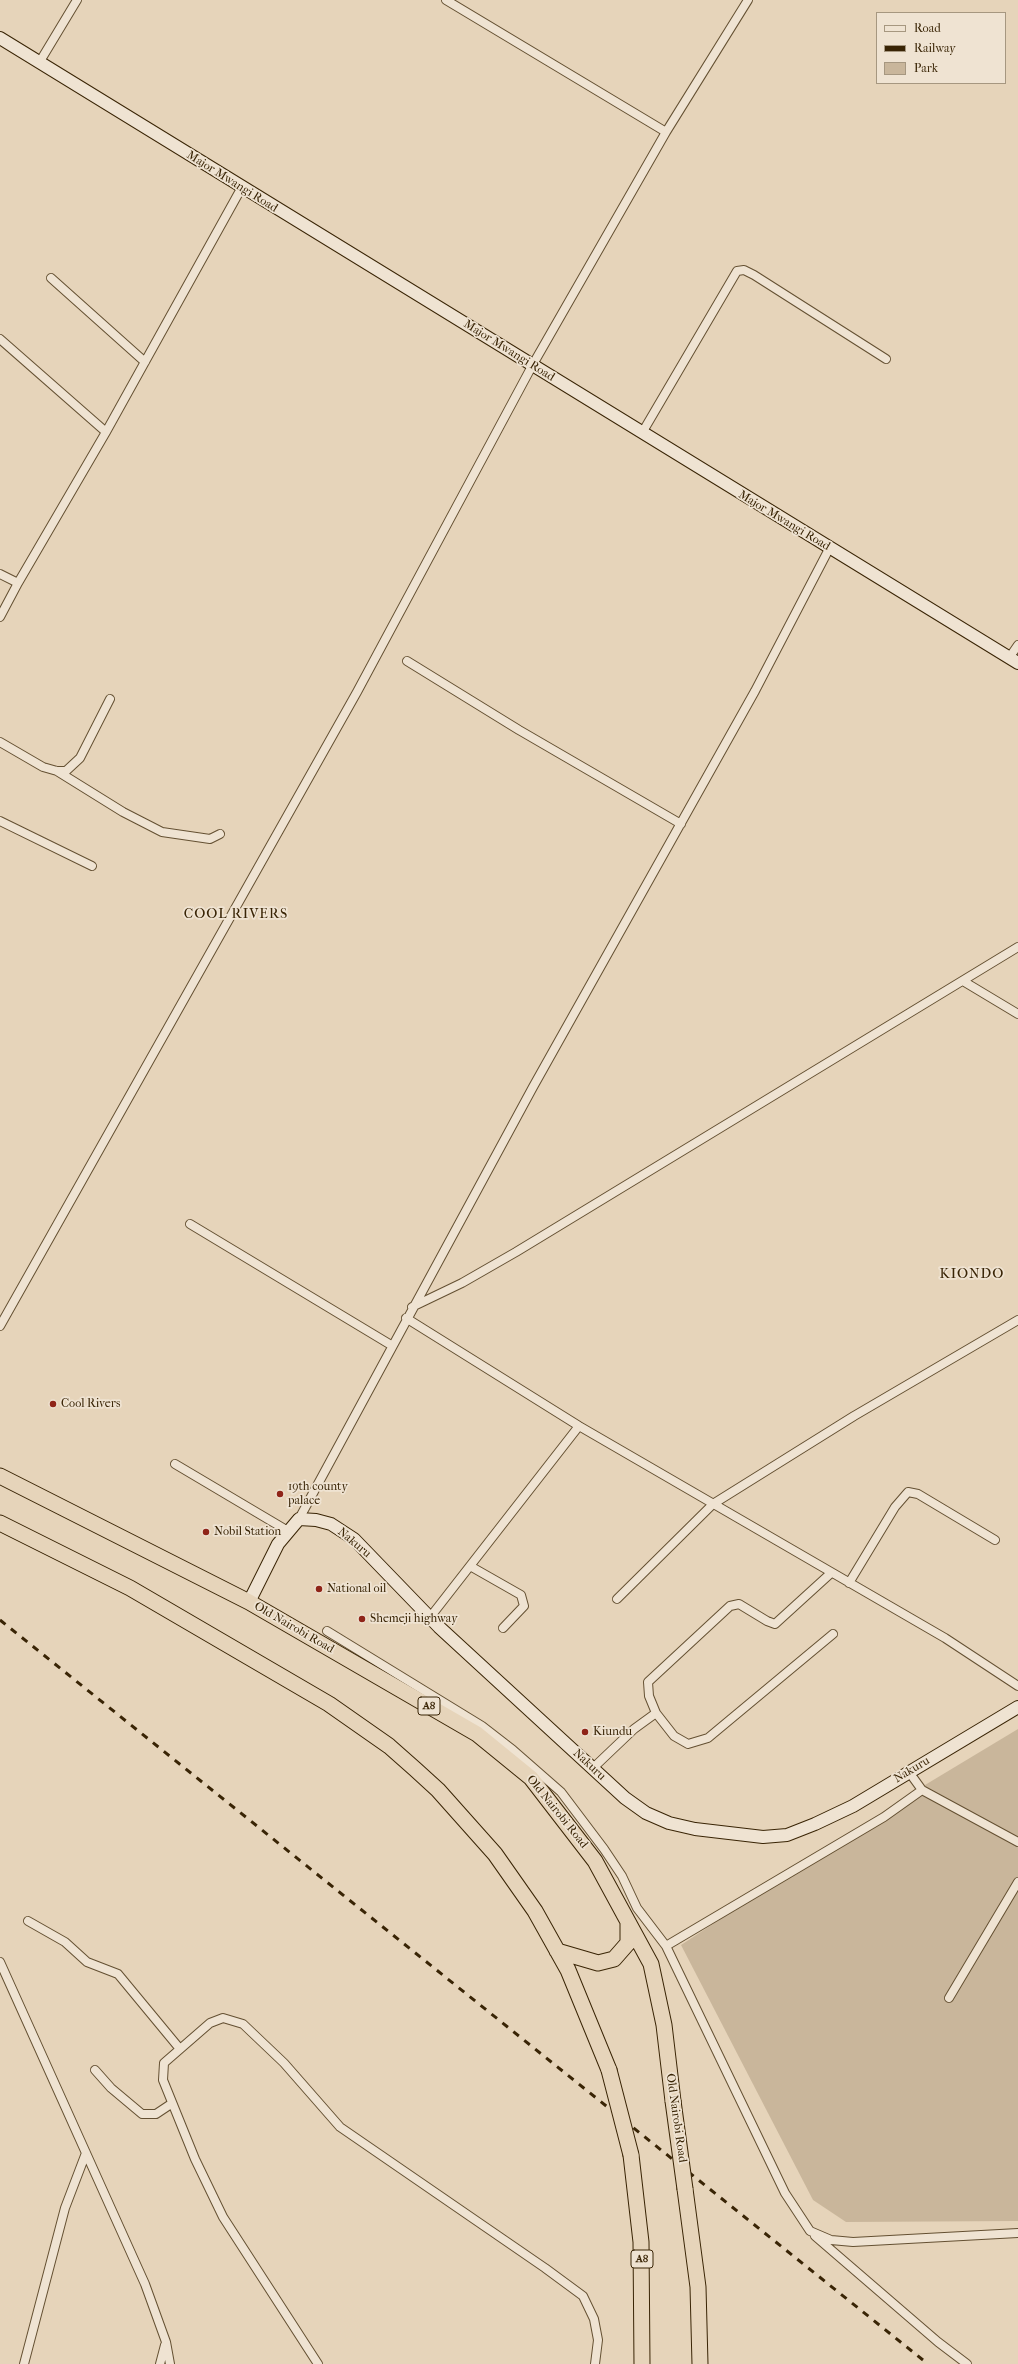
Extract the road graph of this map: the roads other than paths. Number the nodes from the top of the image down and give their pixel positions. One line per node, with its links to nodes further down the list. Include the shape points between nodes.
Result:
1 (77, 0): 5 (street)
2 (446, 0): 6 (street)
3 (748, 0): 6 (street)
4 (0, 38): 5 (street, Major Mwangi Road)
5 (39, 63): 7 (street, Major Mwangi Road)
6 (666, 132): 12 (street)
7 (242, 187): 11 (street); 12 (street, Major Mwangi Road)
8 (51, 278): 11 (street)
9 (0, 339): 13 (street)
10 (886, 359): 14 (street, via 754,275 744,270 737,271)
11 (145, 362): 13 (street)
12 (532, 366): 14 (street, Major Mwangi Road); 36 (street, via 326,747)
13 (106, 432): 17 (street)
14 (642, 433): 15 (street, Major Mwangi Road)
15 (830, 549): 20 (street, Major Mwangi Road); 26 (street)
16 (0, 574): 17 (street)
17 (18, 583): 18 (street)
18 (0, 617)
19 (1018, 645): 20 (street)
20 (1014, 660)
21 (407, 661): 26 (street, via 519,730)
22 (110, 699): 24 (street, via 80,758 66,771)
23 (0, 742): 24 (street, via 43,767)
24 (57, 771): 27 (street, via 123,812 162,832 210,839)
25 (0, 821): 28 (street)
26 (681, 824): 33 (street)
27 (220, 834)
28 (92, 866)
29 (1018, 947): 30 (street)
30 (963, 981): 31 (street); 33 (street, via 462,1283)
31 (1018, 1014)
32 (190, 1224): 37 (street)
33 (412, 1307): 34 (street)
34 (406, 1318): 37 (street); 38 (street)
35 (1018, 1320): 41 (street, via 854,1416)
36 (0, 1326)
37 (391, 1345): 42 (street)
38 (579, 1426): 41 (street); 46 (street)
39 (175, 1464): 44 (street)
40 (0, 1476): 50 (highway, Old Nairobi Road / A8)
41 (713, 1504): 47 (street); 49 (street)
42 (299, 1519): 44 (street); 51 (street, Nakuru, via 331,1524 354,1539)
43 (0, 1523): 66 (highway, A8, via 130,1588 329,1704 389,1746 438,1790 495,1854 531,1905)
44 (288, 1531): 50 (street, via 278,1544)
45 (995, 1540): 48 (street, via 918,1494 908,1492 895,1507)
46 (470, 1566): 51 (street); 52 (street, via 521,1595 524,1606)
47 (831, 1572): 48 (street); 57 (street, via 775,1624 739,1604 730,1606 648,1682 648,1696)
48 (849, 1583): 55 (street, via 945,1638)
49 (617, 1600)
50 (249, 1602): 64 (highway, Old Nairobi Road / A8, via 477,1734 508,1758 531,1778 584,1844)
51 (431, 1616): 58 (street, Nakuru)
52 (503, 1628)
53 (327, 1631): 65 (street, via 482,1726 561,1792 604,1849 622,1876 636,1908)
54 (833, 1634): 57 (street, via 708,1738 688,1744 674,1736)
55 (1018, 1686)
56 (1018, 1707): 59 (street, Nakuru)
57 (656, 1713): 58 (street, via 634,1729)
58 (592, 1769): 59 (street, Nakuru, via 646,1813 669,1823 695,1829 763,1837 787,1835 815,1824 853,1806)
59 (909, 1772): 60 (street)
60 (922, 1790): 61 (street); 65 (street, via 884,1817)
61 (1018, 1842)
62 (1018, 1882): 68 (street)
63 (28, 1921): 69 (street, via 65,1942 87,1962 118,1974)
64 (628, 1921): 66 (highway, via 628,1943 614,1959 598,1963); 82 (highway, Old Nairobi Road / A8, bridge, via 651,1964 664,2025 698,2288)
65 (666, 1946): 73 (street, via 785,2193)
66 (557, 1951): 81 (highway, A8, bridge, via 579,1994 609,2070 631,2155 642,2242)
67 (0, 1962): 72 (street)
68 (949, 1998)
69 (180, 2049): 71 (street, via 164,2063 163,2068 163,2080); 80 (street, via 210,2023 223,2018 243,2024 284,2063 340,2127 583,2296 594,2319 598,2340)
70 (95, 2070): 71 (street, via 111,2088 142,2114 156,2114)
71 (171, 2104): 79 (street, via 223,2217)
72 (86, 2153): 75 (street, via 145,2284); 76 (street, via 65,2208)
73 (810, 2231): 74 (street, via 831,2240 853,2242); 83 (street)
74 (1018, 2233)
75 (166, 2342): 77 (street); 78 (street)
76 (24, 2364)
77 (160, 2364)
78 (170, 2364)
79 (318, 2364)
80 (595, 2364)
81 (642, 2364)
82 (700, 2364)
83 (967, 2364)

